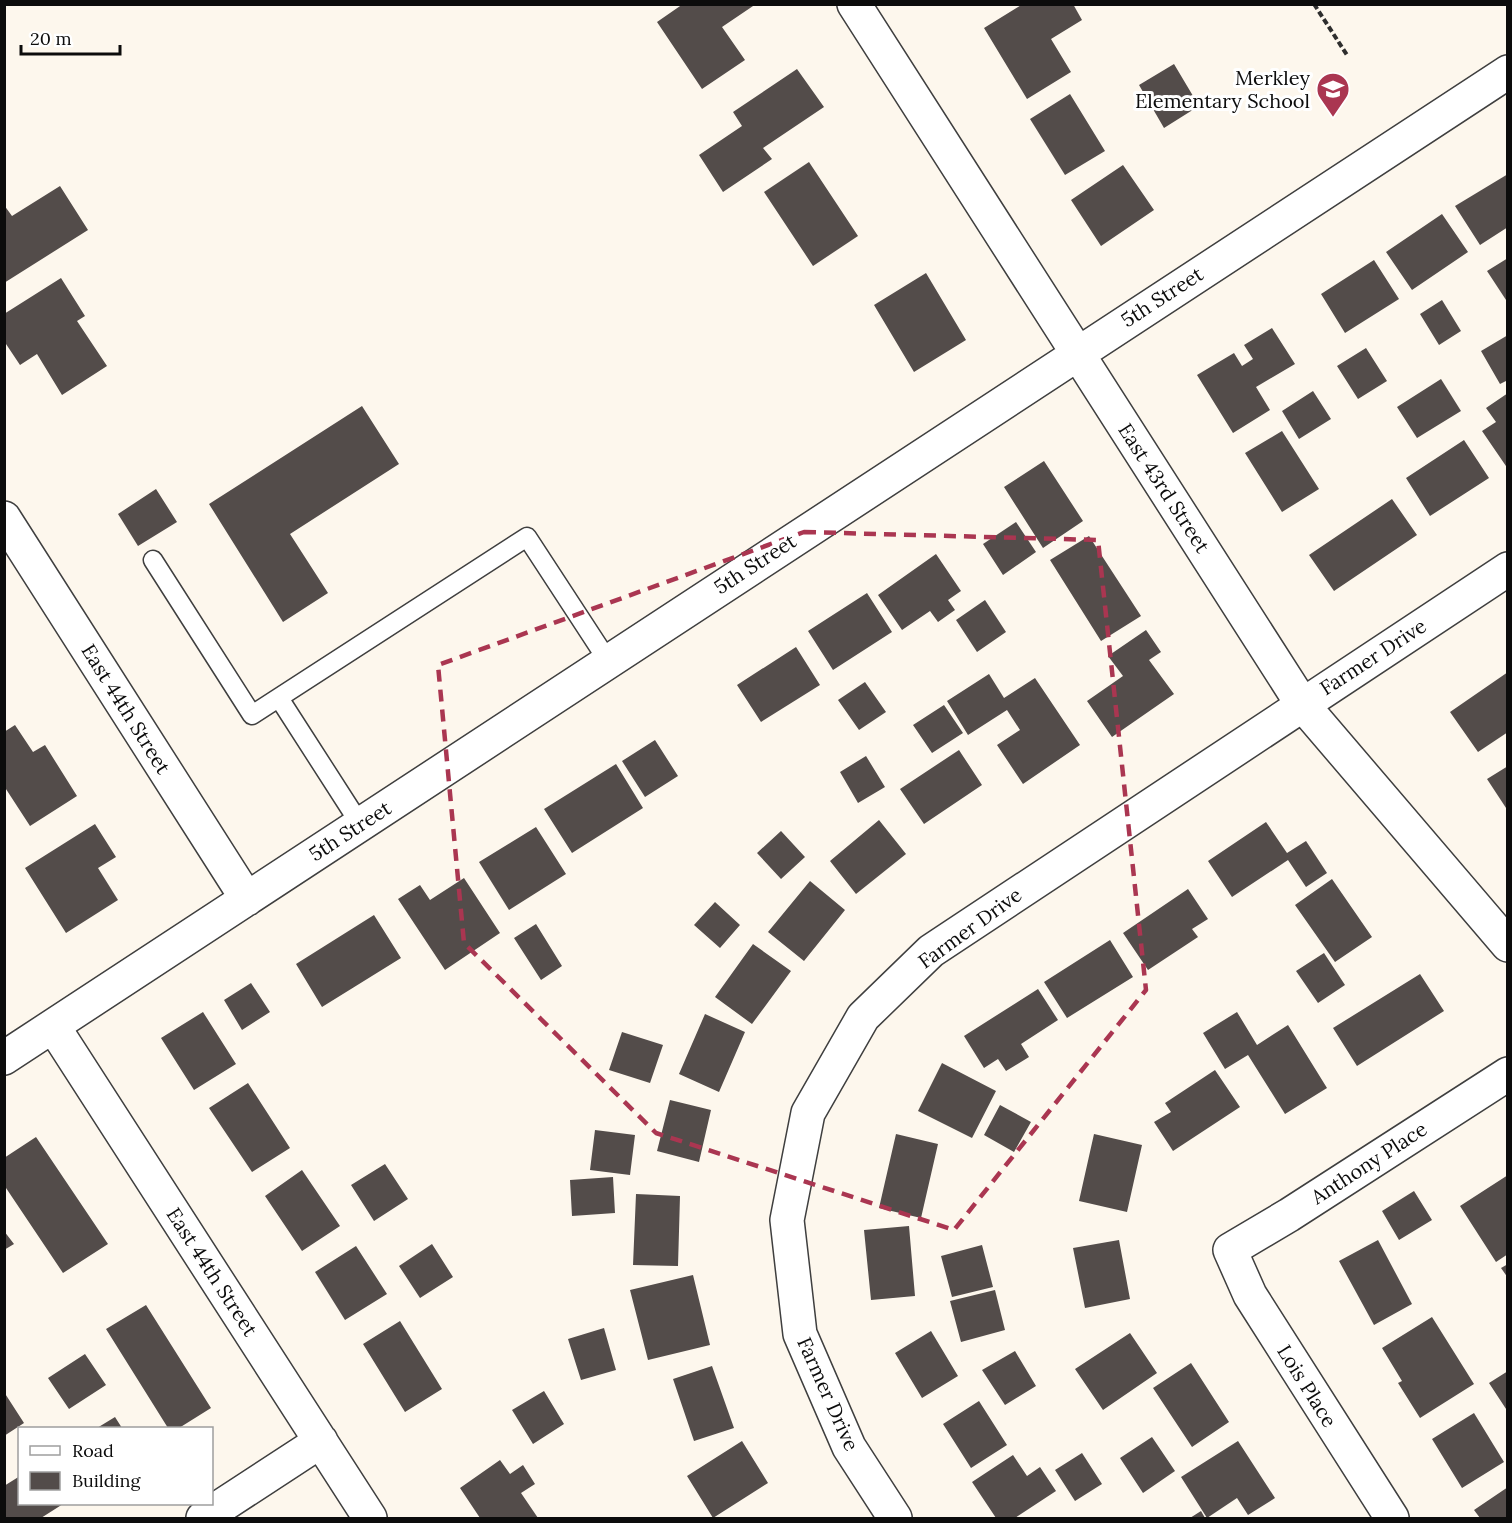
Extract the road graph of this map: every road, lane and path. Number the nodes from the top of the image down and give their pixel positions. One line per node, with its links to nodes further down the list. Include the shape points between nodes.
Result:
1 (854, 4): 5 (street, East 43rd Street)
2 (1314, 4): 3 (path)
3 (1347, 55)
4 (1508, 72): 5 (street, 5th Street)
5 (1077, 352): 9 (street, 5th Street); 11 (street, East 43rd Street)
6 (4, 518): 13 (street, East 44th Street)
7 (153, 560): 10 (lane, via 252,715)
8 (1508, 569): 11 (street, Farmer Drive)
9 (608, 661): 10 (lane, via 527,537); 12 (street, 5th Street)
10 (279, 698): 12 (lane)
11 (1302, 704): 14 (street, East 43rd Street); 22 (street, Farmer Drive, via 931,951 863,1017 808,1113 787,1220 800,1334 849,1447)
12 (360, 824): 13 (street, 5th Street)
13 (247, 899): 15 (street, 5th Street)
14 (1508, 945)
15 (53, 1026): 16 (street, 5th Street); 19 (street, East 44th Street)
16 (4, 1058)
17 (1508, 1074): 18 (street, Anthony Place)
18 (1230, 1250): 23 (street, Lois Place, via 1250,1295)
19 (321, 1441): 20 (street); 21 (street, East 44th Street)
20 (203, 1518)
21 (370, 1518)
22 (895, 1518)
23 (1392, 1518)

